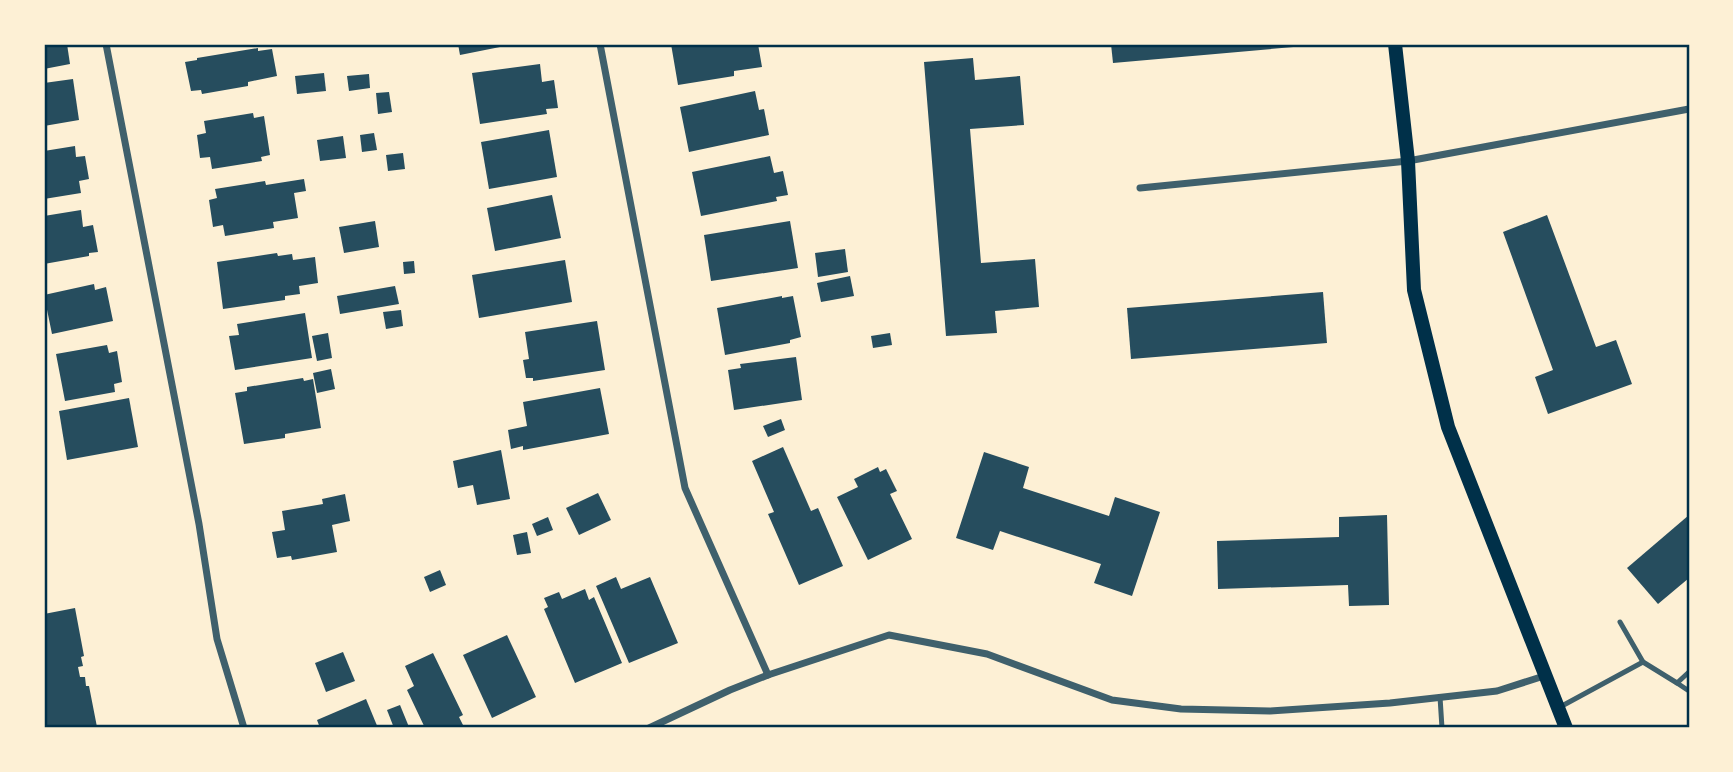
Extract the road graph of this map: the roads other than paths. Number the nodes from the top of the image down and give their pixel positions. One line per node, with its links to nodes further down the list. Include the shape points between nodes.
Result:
1 (106, 44): 16 (street, via 217,639)
2 (600, 44): 10 (street, via 685,488)
3 (1395, 44): 5 (main road)
4 (1689, 109): 5 (street)
5 (1408, 161): 6 (street); 11 (main road, via 1414,290 1448,427)
6 (1140, 188)
7 (1620, 622): 8 (lane)
8 (1643, 662): 12 (lane); 15 (lane)
9 (1689, 672): 12 (lane)
10 (768, 675): 14 (street, via 889,635 987,654 1112,700 1181,709 1270,711); 17 (street)
11 (1544, 676): 14 (street, via 1497,691); 15 (main road)
12 (1677, 683): 13 (lane)
13 (1689, 691)
14 (1440, 697): 18 (lane)
15 (1558, 708): 19 (main road)
16 (244, 728)
17 (649, 728)
18 (1442, 728)
19 (1566, 728)

